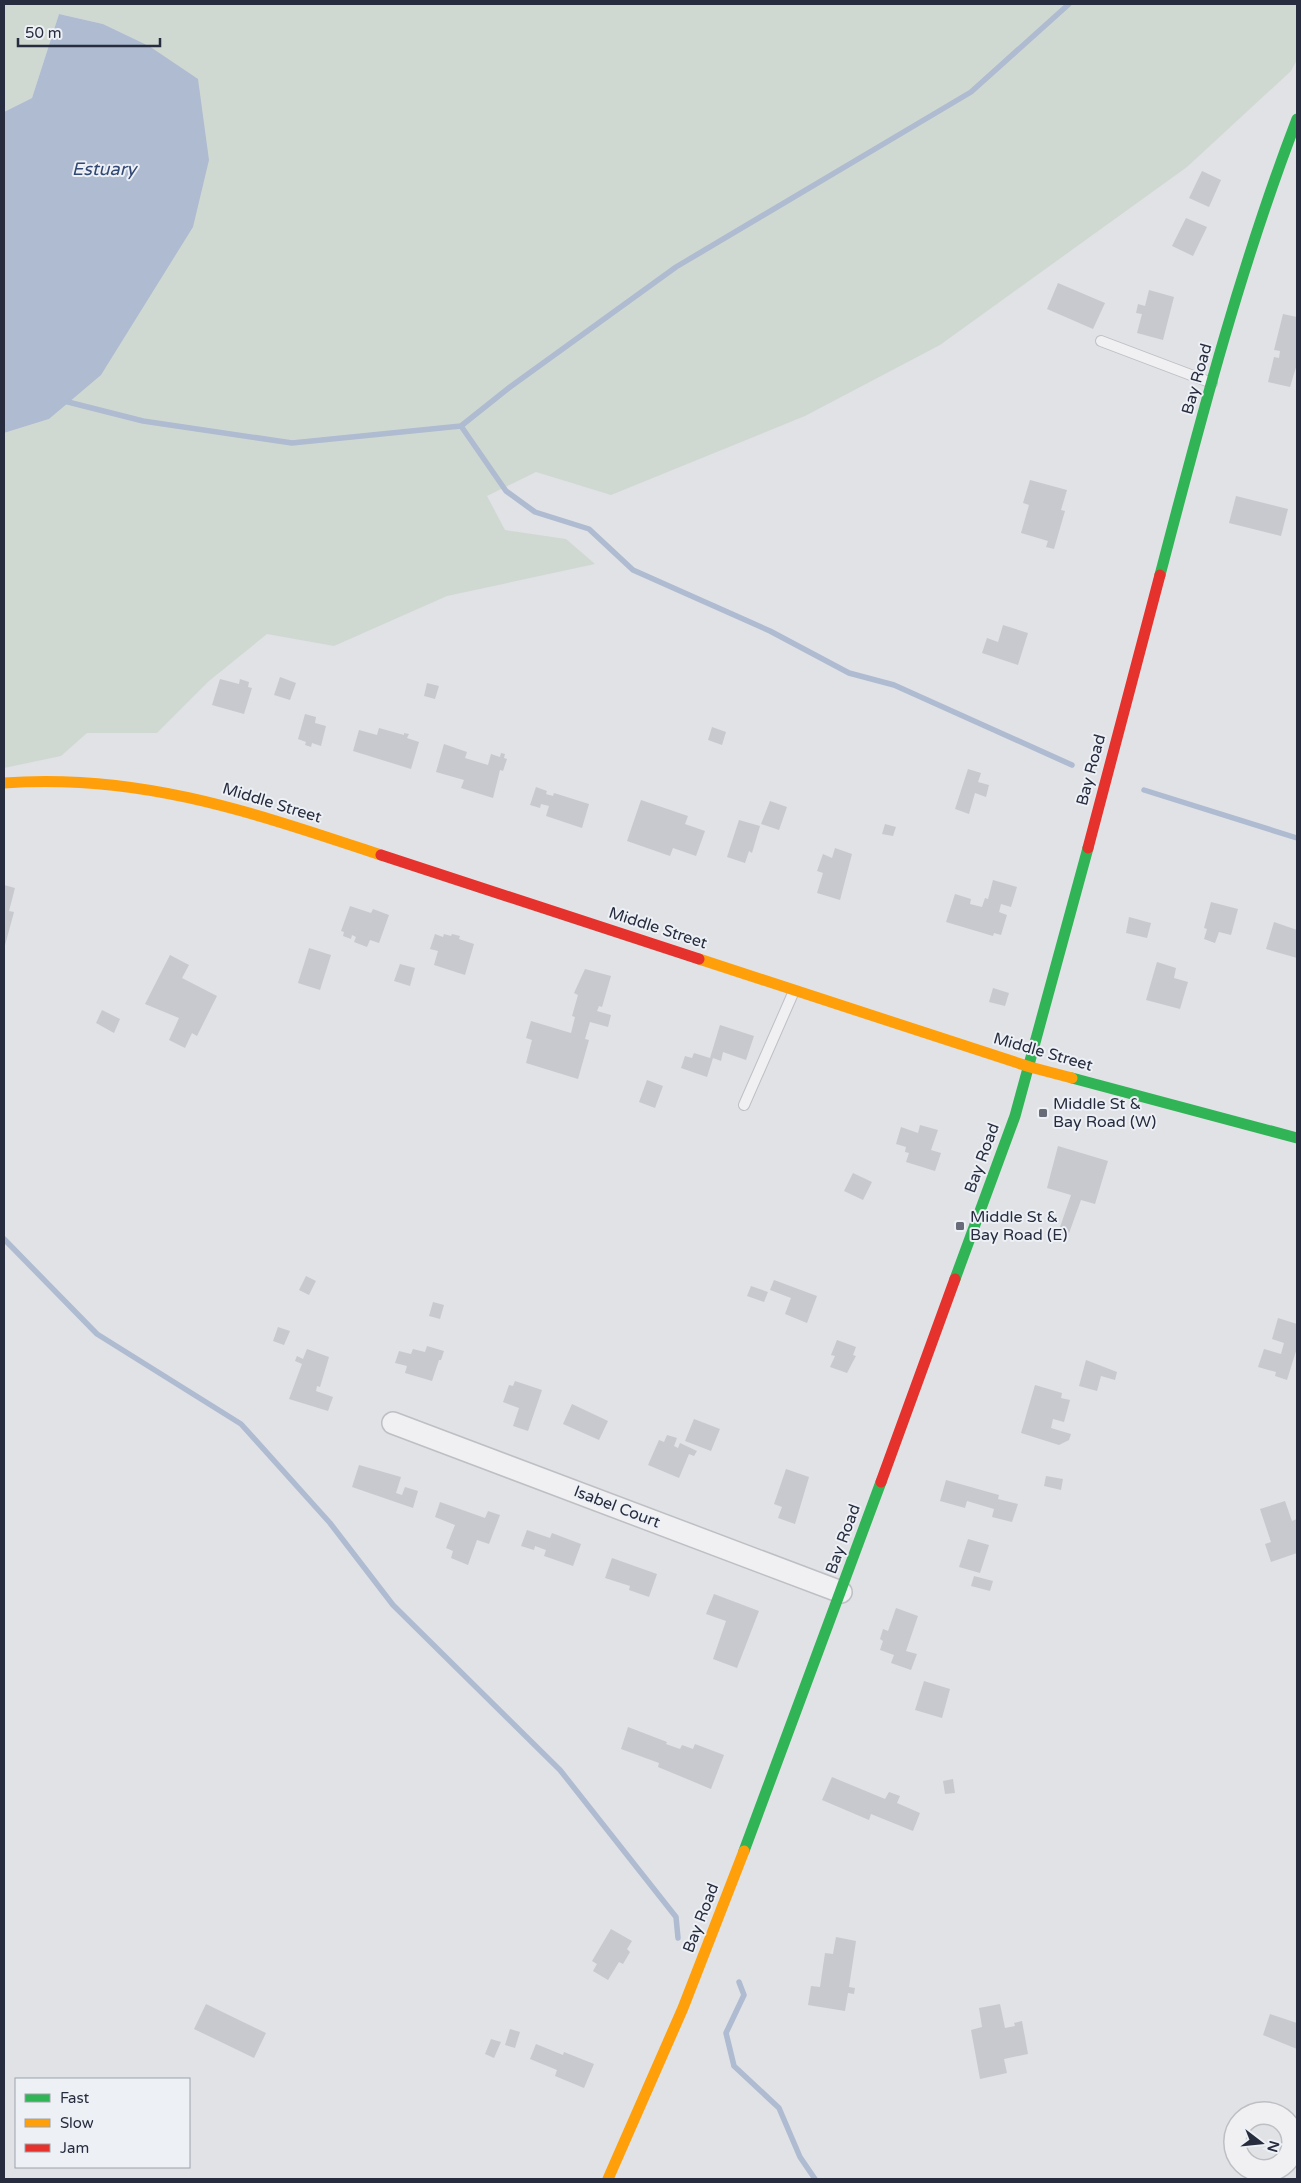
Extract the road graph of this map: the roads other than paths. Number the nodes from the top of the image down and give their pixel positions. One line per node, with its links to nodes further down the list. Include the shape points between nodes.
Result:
1 (1297, 119): 3 (main road, Bay Road, via 1269,192)
2 (1101, 341): 3 (lane)
3 (1213, 383): 6 (main road, Bay Road)
4 (4, 783): 5 (main road, Middle Street, via 42,780 124,785 213,802 280,821)
5 (794, 990): 6 (main road, Middle Street); 7 (lane)
6 (1030, 1067): 8 (main road, Middle Street); 10 (main road, Bay Road)
7 (744, 1105)
8 (1297, 1138)
9 (393, 1423): 10 (street, Isabel Court)
10 (841, 1592): 11 (main road, Bay Road, via 690,1990)
11 (608, 2179)

